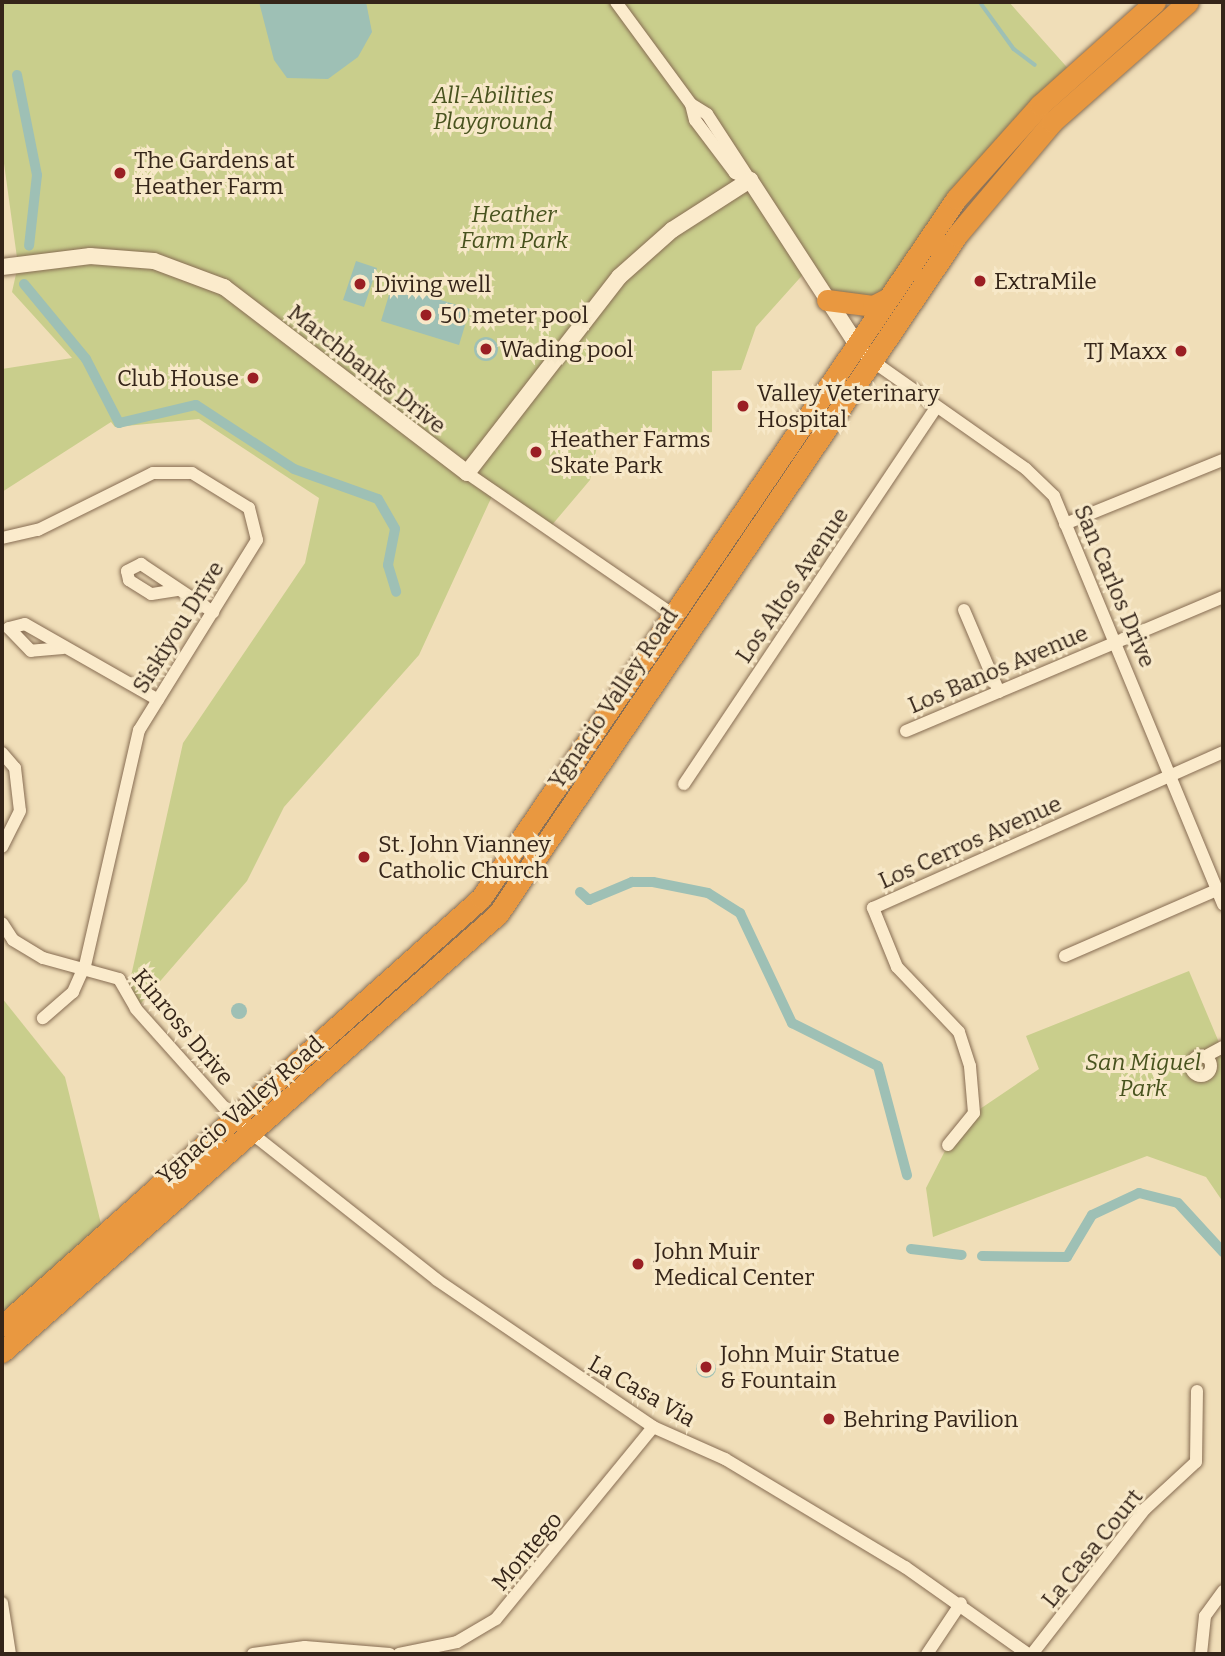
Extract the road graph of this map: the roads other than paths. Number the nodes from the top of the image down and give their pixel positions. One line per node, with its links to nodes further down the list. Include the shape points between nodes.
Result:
1 (616, 2): 6 (street, via 691,104 707,114)
2 (1155, 2): 4 (highway, Ygnacio Valley Road)
3 (1188, 2): 5 (highway, Ygnacio Valley Road, via 1052,122)
4 (1037, 109): 5 (highway, via 1032,124 1001,160); 8 (highway, Ygnacio Valley Road, via 956,199)
5 (1007, 173): 10 (highway, Ygnacio Valley Road)
6 (750, 180): 9 (street); 13 (street, via 672,230 619,277)
7 (2, 267): 13 (street, Marchbanks Drive, via 90,256 154,261 224,288)
8 (889, 298): 9 (highway, via 873,306); 10 (highway, Ygnacio Valley Road)
9 (827, 300): 10 (street)
10 (864, 353): 11 (street, San Carlos Drive); 20 (highway, Ygnacio Valley Road); 39 (highway, Ygnacio Valley Road, via 498,915)
11 (934, 410): 14 (street, San Carlos Drive, via 1038,478); 29 (street, Los Altos Avenue)
12 (1223, 460): 14 (street)
13 (467, 473): 20 (street, Marchbanks Drive)
14 (1065, 524): 21 (street, San Carlos Drive)
15 (2, 538): 19 (street, Siskiyou Drive, via 38,530 153,473 192,472 249,508 257,540)
16 (177, 590): 19 (street)
17 (1223, 597): 21 (street, Los Banos Avenue)
18 (964, 610): 23 (street)
19 (213, 612): 24 (street, Siskiyou Drive)
20 (672, 614): 39 (highway, Ygnacio Valley Road, via 481,898)
21 (1116, 642): 23 (street, Los Banos Avenue); 28 (street, San Carlos Drive)
22 (63, 648): 24 (street)
23 (999, 692): 25 (street, Los Banos Avenue)
24 (158, 700): 35 (street, Siskiyou Drive, via 139,730)
25 (906, 731)
26 (1223, 752): 28 (street, Los Cerros Avenue)
27 (2, 753): 30 (street, via 15,768 20,811)
28 (1170, 774): 31 (street, San Carlos Drive); 40 (street, Los Cerros Avenue, via 873,908 897,967 959,1032 970,1066 974,1113)
29 (684, 784)
30 (2, 847)
31 (1217, 890): 32 (street, San Carlos Drive); 34 (street)
32 (1223, 904)
33 (2, 923): 35 (street, Kinross Drive, via 13,940 43,958)
34 (1065, 956)
35 (85, 965): 36 (street, Siskiyou Drive, via 73,992); 39 (street, Kinross Drive, via 119,979 136,1009)
36 (43, 1018)
37 (1223, 1047): 38 (street)
38 (1204, 1057)
39 (244, 1128): 41 (highway, Ygnacio Valley Road); 42 (highway, Ygnacio Valley Road); 44 (street, La Casa Via, via 437,1280)
40 (948, 1145)
41 (2, 1326)
42 (2, 1352)
43 (1197, 1391): 53 (street, La Casa Court, via 1196,1462 1145,1509)
44 (653, 1427): 47 (street, La Casa Via, via 730,1462); 51 (street, Montego, via 496,1619 457,1642)
45 (1223, 1591): 54 (street, via 1205,1616)
46 (2, 1603): 49 (street)
47 (961, 1603): 52 (street); 53 (street, La Casa Via)
48 (261, 1653): 50 (street, via 305,1647)
49 (10, 1654)
50 (390, 1654)
51 (399, 1654)
52 (927, 1654)
53 (1030, 1654)
54 (1201, 1654)

